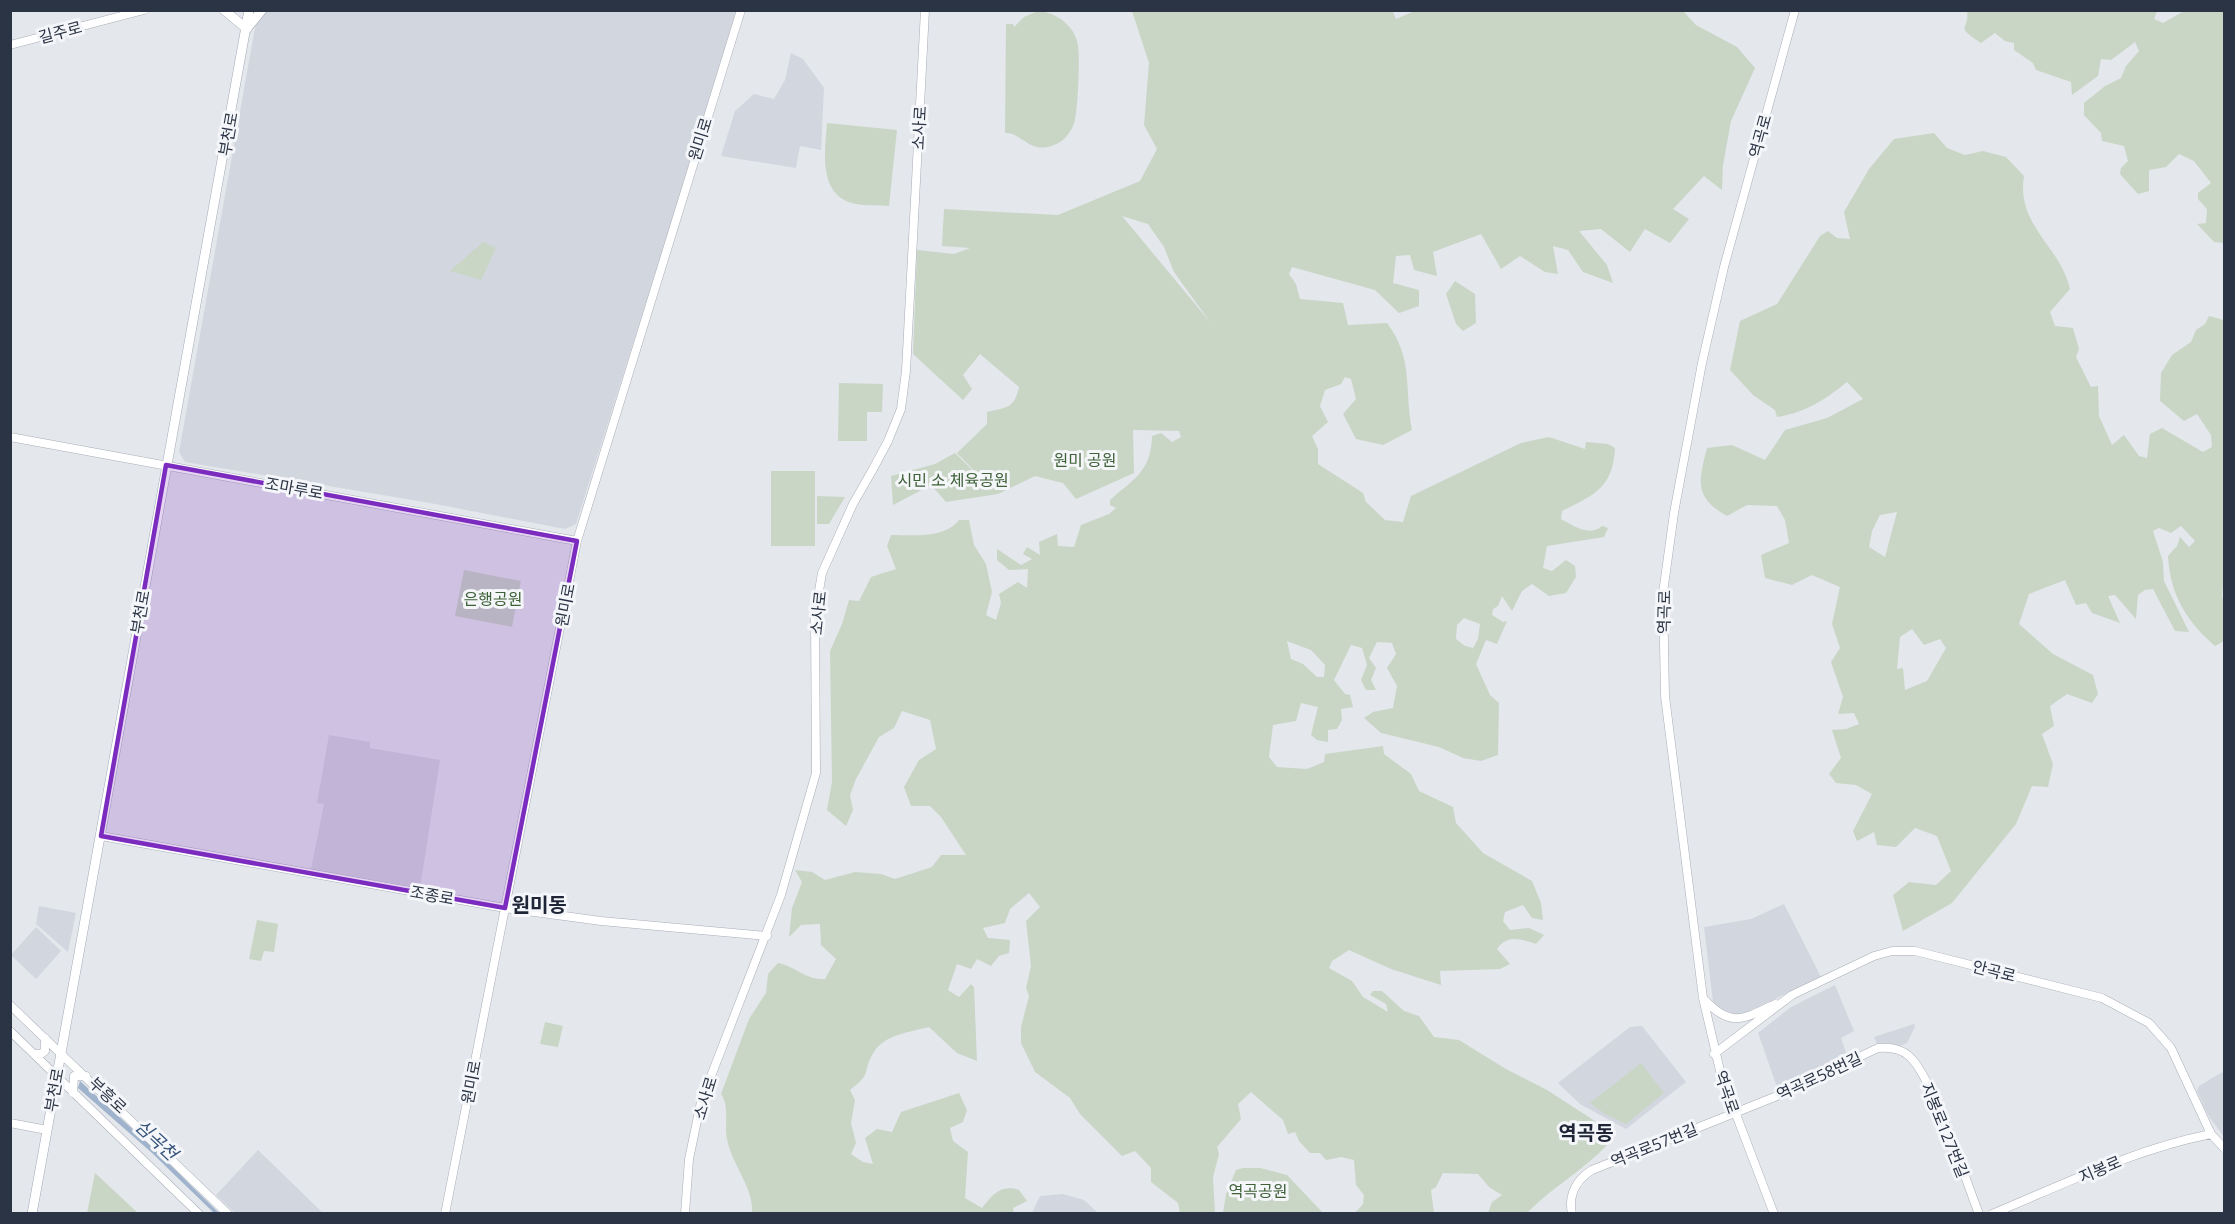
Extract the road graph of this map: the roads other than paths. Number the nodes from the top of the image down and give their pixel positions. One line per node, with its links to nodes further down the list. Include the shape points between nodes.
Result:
1 (144, 10): 9 (street, 길주로)
2 (224, 10): 8 (main road)
3 (249, 10): 8 (main road, 부천로)
4 (261, 10): 8 (main road)
5 (741, 10): 12 (street, 원미로)
6 (925, 10): 15 (street, 소사로, bridge, via 901,409 822,573 815,615 816,773)
7 (1795, 10): 17 (street, 역곡로, via 1707,342 1681,471 1663,593 1665,696)
8 (247, 29): 11 (main road, 부천로)
9 (10, 45)
10 (10, 437): 11 (street, 조마루로)
11 (166, 465): 12 (street, 조마루로); 13 (main road, 부천로)
12 (577, 541): 14 (street, 원미로)
13 (101, 836): 14 (street, 조종로); 21 (main road, 부천로)
14 (506, 908): 15 (street, 조종로); 36 (street, 원미로)
15 (767, 936): 37 (street, 소사로, via 701,1102 689,1159)
16 (1792, 995): 17 (street, via 1751,1016 1736,1019 1720,1016); 24 (street, 안곡로); 31 (street, 안곡로, via 1874,956 1904,950 2102,998 2133,1013 2160,1033 2183,1070)
17 (1703, 998): 24 (street, 역곡로)
18 (10, 1005): 20 (street, 부흥로)
19 (10, 1031): 23 (street, 부흥로)
20 (45, 1037): 21 (street, 부흥로); 23 (street, via 45,1051)
21 (61, 1052): 25 (street, 부흥로); 26 (main road, 부천로)
22 (1904, 1052): 28 (street, 역곡로58번길, via 1878,1048 1819,1078); 40 (street, 지봉로127번길, via 1922,1072)
23 (34, 1054): 26 (street, 부흥로)
24 (1714, 1054): 28 (street, 역곡로)
25 (87, 1076): 27 (street, via 74,1076); 35 (street, 부흥로)
26 (56, 1077): 27 (street, 부흥로); 30 (main road, 부천로)
27 (73, 1093): 34 (street, 부흥로)
28 (1734, 1113): 38 (street, 역곡로57번길, via 1592,1170 1578,1183 1571,1197); 39 (street, 역곡로)
29 (10, 1123): 30 (street)
30 (47, 1130): 33 (main road, 부천로)
31 (2211, 1134): 32 (street, 안곡로); 41 (street, 지봉로, via 2142,1152)
32 (2224, 1148)
33 (32, 1214)
34 (199, 1214)
35 (228, 1214)
36 (445, 1214)
37 (685, 1214)
38 (1572, 1214)
39 (1774, 1214)
40 (1979, 1214)
41 (1992, 1214)

